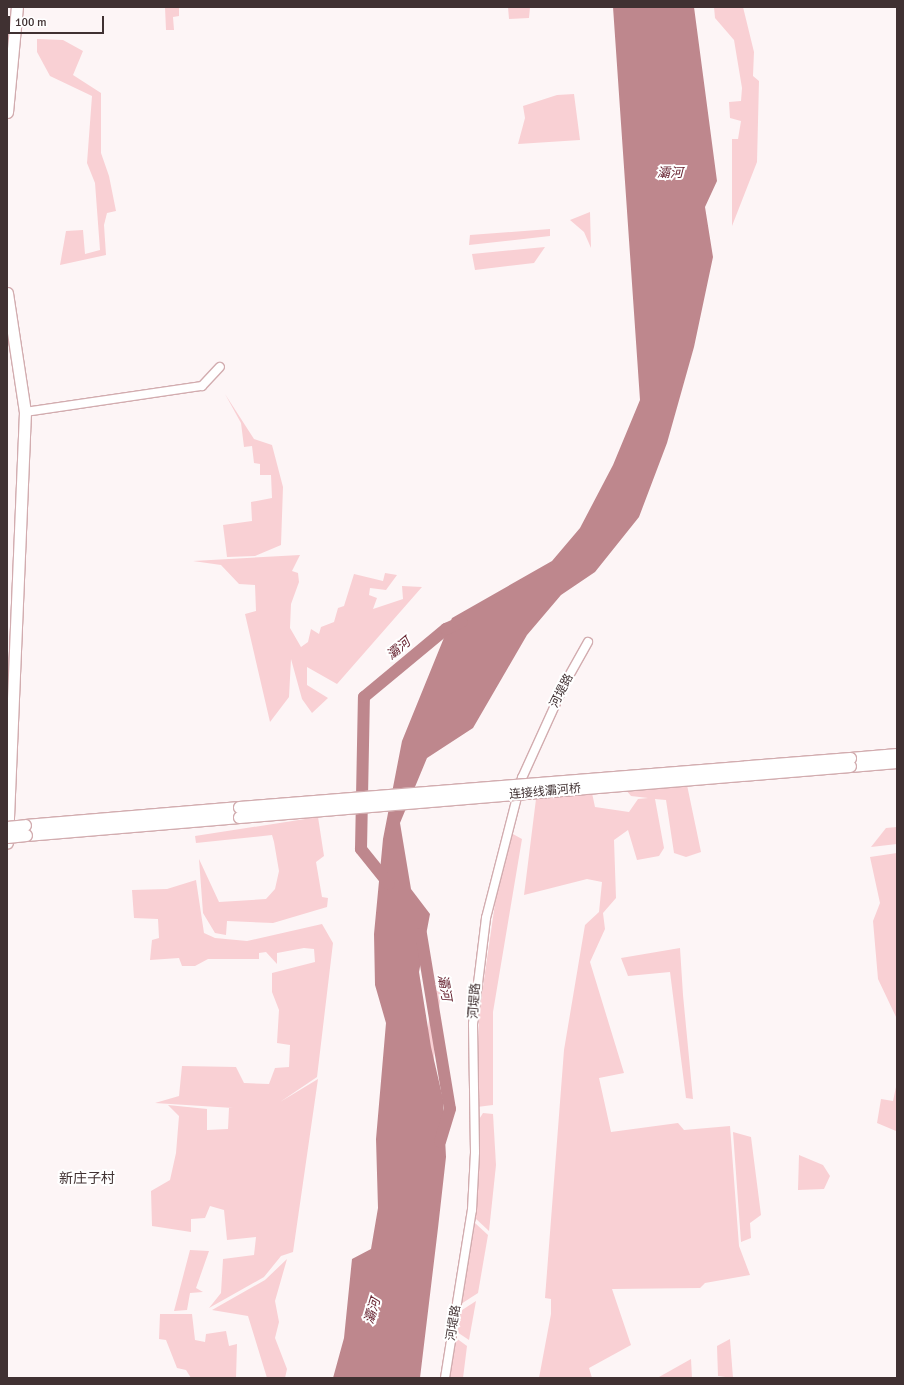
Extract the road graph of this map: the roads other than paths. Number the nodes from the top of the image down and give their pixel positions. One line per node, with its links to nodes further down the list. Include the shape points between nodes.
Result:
1 (17, 7): 2 (main road)
2 (7, 112)
3 (7, 293): 5 (main road)
4 (220, 367): 5 (street, via 202,386)
5 (25, 412): 13 (main road)
6 (588, 642): 14 (street, 河堤路, via 565,683 522,778 486,918 473,1024 475,1152 472,1210)
7 (897, 754): 8 (main road)
8 (850, 762): 9 (main road); 11 (main road, 连接线灞河桥, bridge)
9 (897, 762)
10 (7, 827): 11 (main road, bridge)
11 (26, 830): 12 (main road, bridge)
12 (7, 838)
13 (7, 843)
14 (445, 1378)

